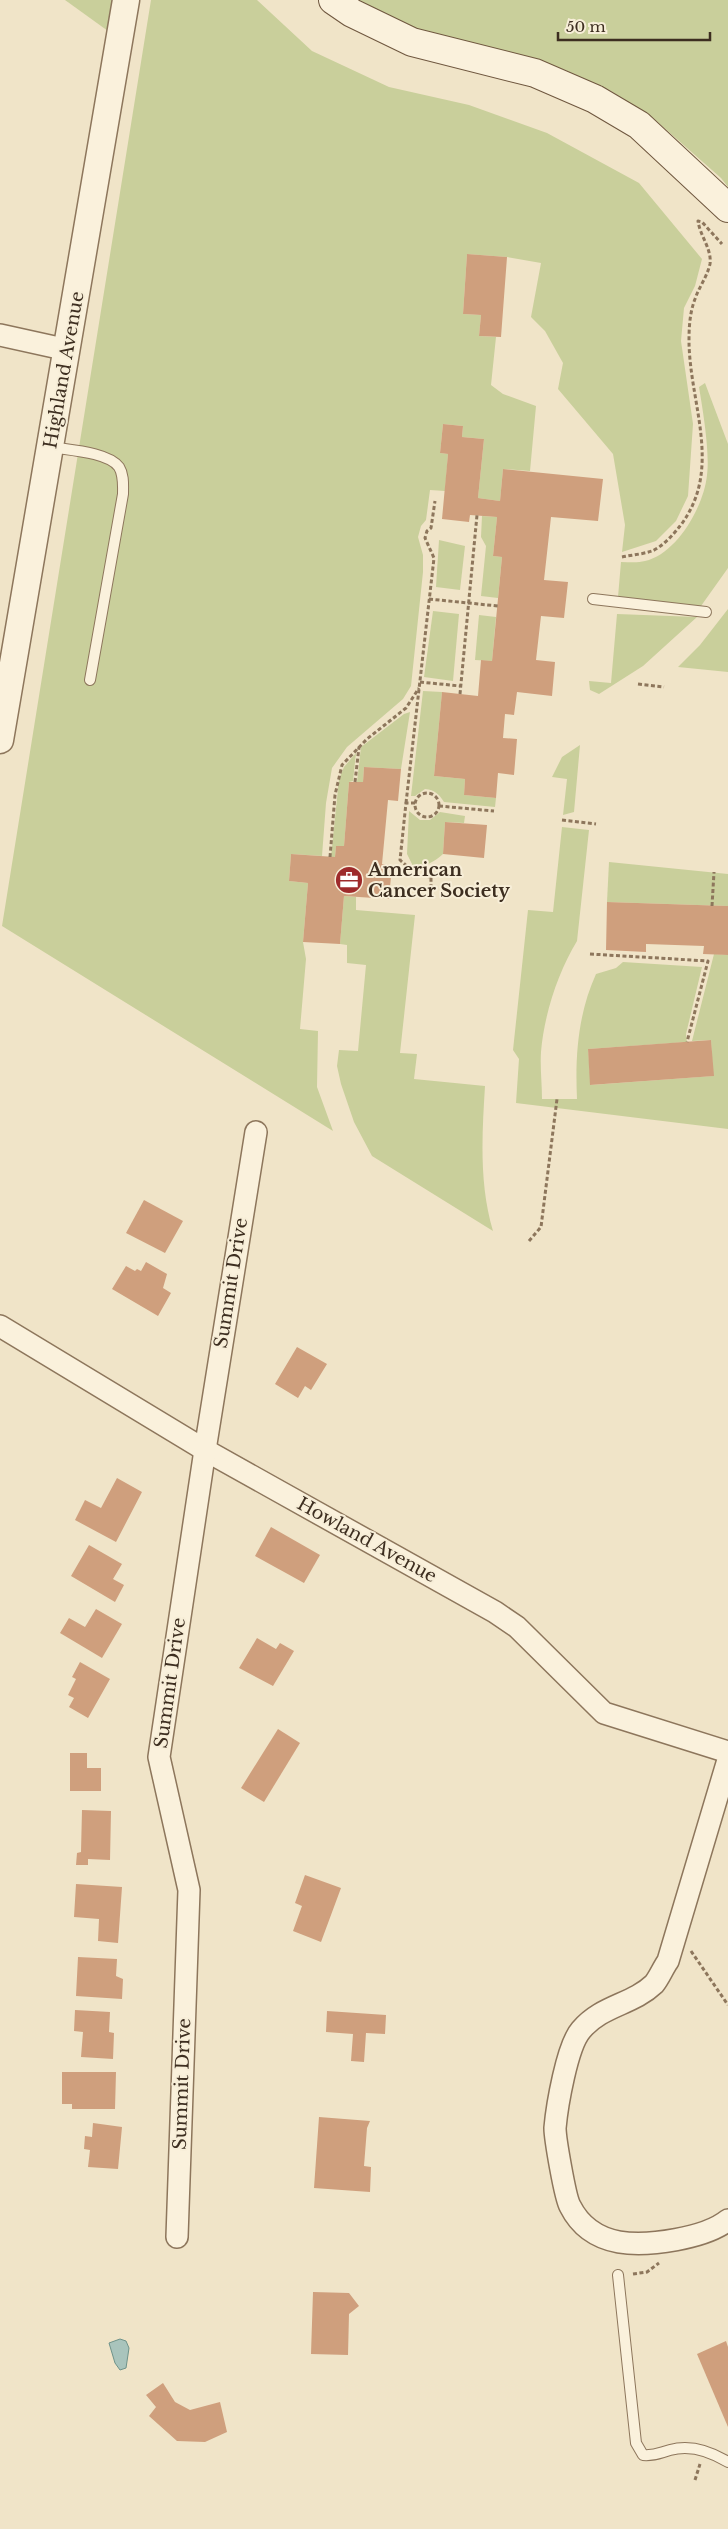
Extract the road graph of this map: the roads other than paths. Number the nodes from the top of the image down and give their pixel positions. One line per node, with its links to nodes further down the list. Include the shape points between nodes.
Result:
1 (126, 0): 5 (street, Highland Avenue)
2 (333, 0): 3 (main road, via 352,13 412,42 536,73 595,99 639,125)
3 (728, 208)
4 (0, 335): 5 (street)
5 (68, 350): 6 (street, Highland Avenue)
6 (51, 447): 9 (lane, via 107,458 118,466 123,475 123,494); 10 (street, Highland Avenue)
7 (593, 599): 8 (lane)
8 (706, 612)
9 (90, 680)
10 (0, 740)
11 (256, 1132): 13 (street, Summit Drive)
12 (0, 1326): 13 (street, Howland Avenue)
13 (204, 1450): 14 (street, Howland Avenue, via 496,1612 518,1627 604,1713); 17 (street, Summit Drive, via 159,1757 189,1890)
14 (728, 1752)
15 (728, 1760): 16 (street, via 668,1961 654,1983 637,1996 597,2014 580,2031 570,2054 555,2129 569,2204 579,2220 605,2240 627,2244 662,2242 718,2228)
16 (728, 2220)
17 (177, 2237)
18 (618, 2275): 19 (lane, via 636,2443 643,2454 656,2456 670,2450 694,2448 714,2453)
19 (728, 2462)

